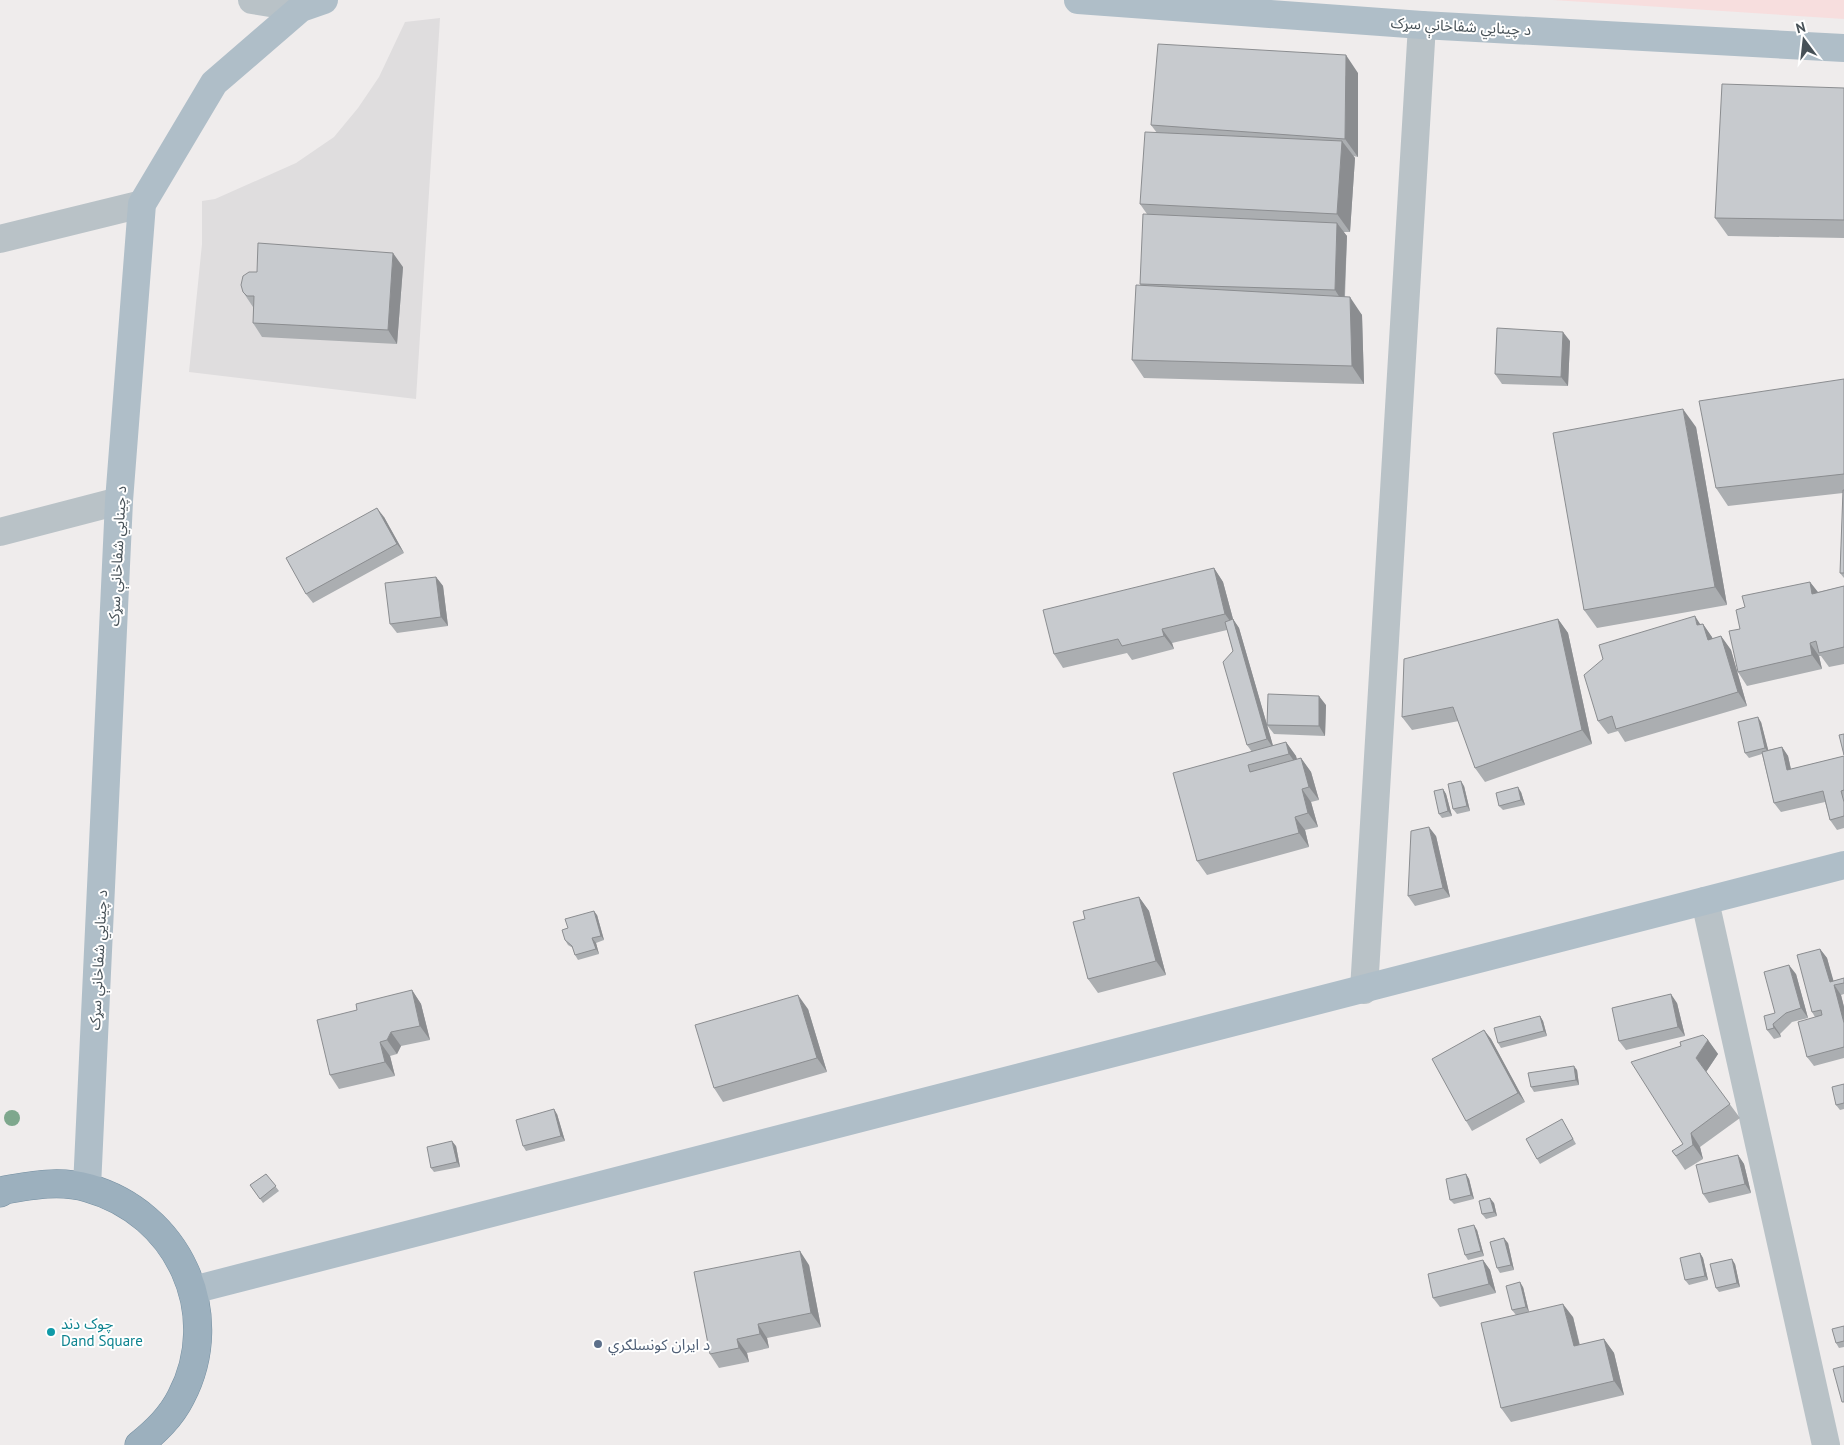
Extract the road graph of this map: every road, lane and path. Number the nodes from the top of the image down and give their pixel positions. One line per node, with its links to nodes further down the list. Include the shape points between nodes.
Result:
1 (252, 0): 3 (street)
2 (1078, 0): 4 (main road, د چينايي شفاخانې سړک)
3 (313, 4): 6 (main road, د چينايي شفاخانې سړک, via 214,83)
4 (1422, 25): 5 (main road, د چينايي شفاخانې سړک); 12 (street)
5 (1844, 48)
6 (142, 204): 7 (street); 8 (main road, د چينايي شفاخانې سړک)
7 (0, 240)
8 (119, 501): 9 (street); 13 (main road, د چينايي شفاخانې سړک)
9 (0, 532)
10 (1844, 865): 11 (main road)
11 (1705, 901): 12 (main road); 17 (street)
12 (1364, 990): 15 (main road)
13 (87, 1187): 14 (highway, via 46,1183); 15 (highway, via 123,1201 154,1224 178,1255)
14 (0, 1193)
15 (193, 1290): 16 (highway, via 198,1327 194,1363)
16 (166, 1436): 18 (highway)
17 (1826, 1442)
18 (139, 1445)

